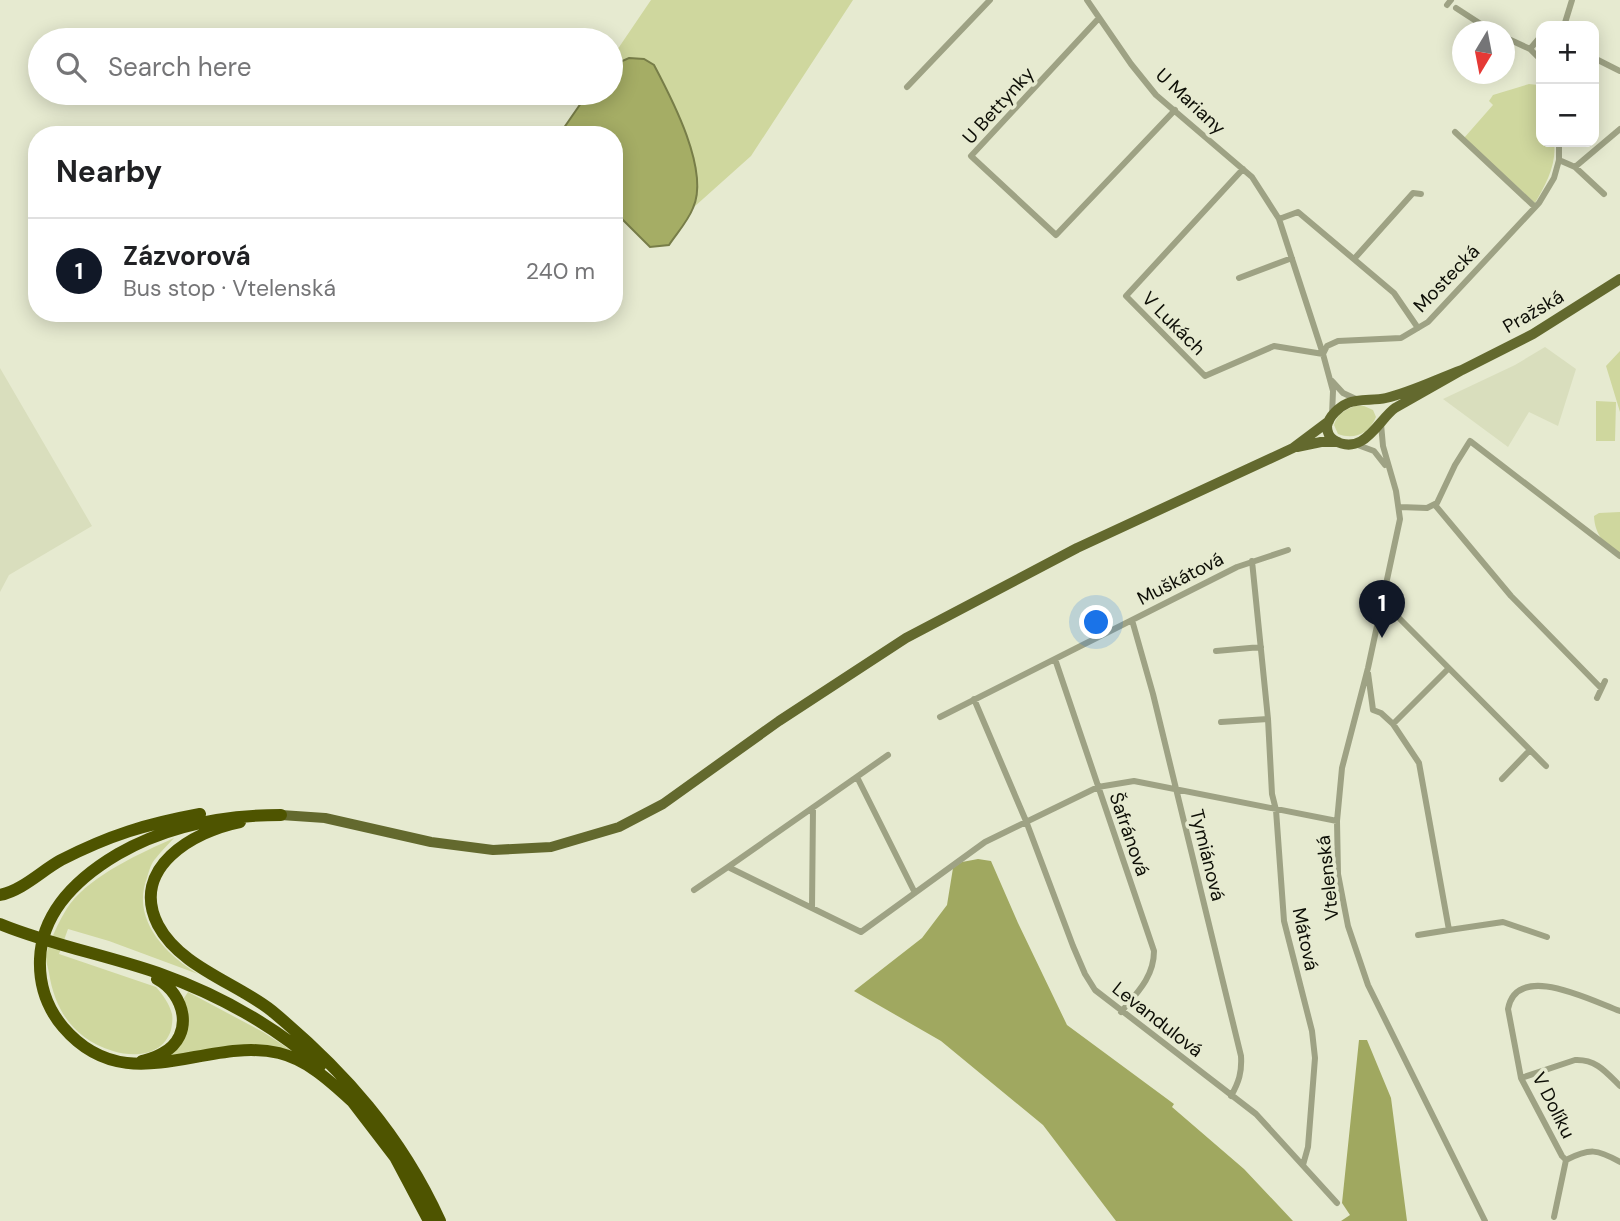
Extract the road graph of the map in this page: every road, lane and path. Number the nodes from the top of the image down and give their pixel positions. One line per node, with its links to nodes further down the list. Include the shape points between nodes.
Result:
1 (990, 0): 14 (street)
2 (1087, 0): 5 (street, U Mariany)
3 (1572, 0): 7 (street)
4 (1456, 8): 6 (street)
5 (1099, 18): 15 (street, U Mariany, via 1130,64); 15 (street, U Bettynky, via 971,156 1056,235)
6 (1476, 21)
7 (1566, 21)
8 (1536, 41): 10 (street)
9 (1515, 42): 10 (street)
10 (1530, 48): 11 (street)
11 (1536, 55)
12 (1599, 60): 13 (street)
13 (1620, 71)
14 (907, 87)
15 (1175, 110): 21 (street, U Mariany)
16 (1620, 129): 20 (street)
17 (1455, 132): 24 (street)
18 (1559, 147): 19 (street, Mostecká)
19 (1559, 160): 20 (street); 24 (street, Mostecká, via 1554,178)
20 (1575, 167): 23 (street)
21 (1243, 169): 25 (street, U Mariany); 31 (street, V Lukách, via 1126,296 1205,376 1274,346)
22 (1421, 194): 27 (street, via 1413,193)
23 (1604, 194)
24 (1535, 207): 30 (street, Mostecká)
25 (1279, 219): 26 (street, U Mariany); 27 (street, via 1297,212)
26 (1292, 258): 28 (street); 31 (street, U Mariany)
27 (1354, 259): 30 (street, via 1394,293)
28 (1239, 278)
29 (1620, 279): 32 (main road, Pražská, via 1533,334)
30 (1418, 328): 31 (street, Mostecká, via 1398,338 1338,341)
31 (1323, 354): 33 (street)
32 (1462, 370): 34 (main road, Pražská, via 1395,396); 36 (main road, Pražská, via 1395,408)
33 (1331, 379): 34 (street, via 1343,393); 35 (street)
34 (1364, 400): 35 (main road, Pražská, via 1344,405); 36 (main road, via 1380,406)
35 (1330, 419): 37 (main road, via 1329,434); 38 (main road, Pražská)
36 (1382, 421): 37 (main road, Pražská, via 1366,438); 39 (street, Vtelenská)
37 (1343, 443): 38 (main road, Pražská); 39 (street, via 1374,451)
38 (1293, 448): 67 (main road, via 951,612 842,678 663,804 619,827 551,847 492,850)
39 (1389, 469): 41 (street, Vtelenská)
40 (1435, 505): 41 (street); 43 (street, via 1470,442); 52 (street, via 1496,580 1603,684)
41 (1400, 508): 50 (street, Vtelenská)
42 (1288, 550): 44 (street, Muškátová)
43 (1620, 556)
44 (1252, 561): 46 (street, Muškátová); 47 (street, Mátová)
45 (1396, 615): 51 (street)
46 (1132, 620): 49 (street, Muškátová); 64 (street, Tymiánová)
47 (1261, 647): 48 (street); 55 (street, Mátová)
48 (1216, 652)
49 (1055, 659): 53 (street, Muškátová); 63 (street, Šafránová)
50 (1368, 668): 57 (street, via 1373,710); 69 (street, Vtelenská, via 1344,760)
51 (1448, 669): 57 (street); 58 (street)
52 (1597, 698)
53 (974, 699): 54 (street, Muškátová); 68 (street, Levandulová)
54 (940, 717)
55 (1268, 719): 56 (street); 66 (street, Mátová)
56 (1221, 722)
57 (1392, 724): 78 (street, via 1419,764)
58 (1530, 750): 60 (street); 62 (street)
59 (888, 755): 61 (street)
60 (1546, 766)
61 (857, 777): 65 (street); 72 (street)
62 (1502, 779)
63 (1098, 787): 64 (street, via 1134,781); 68 (street); 83 (street, Šafránová, via 1154,951 1150,974)
64 (1175, 788): 66 (street); 88 (street, Tymiánová, via 1241,1056 1239,1083)
65 (813, 808): 70 (street); 74 (street)
66 (1276, 810): 69 (street); 92 (street, Mátová, via 1284,921 1315,1058)
67 (281, 814): 73 (highway, via 240,810 154,822 82,850); 84 (highway, via 219,827 182,845 159,871 151,898 158,923 175,946 270,1010); 85 (highway, via 216,818 152,837 91,872 55,911 44,935 40,962 51,1010 68,1033 94,1052)
68 (1026, 821): 72 (street, via 985,842); 83 (street, Levandulová, via 1085,974 1095,990)
69 (1336, 821): 97 (street, Vtelenská, via 1341,894 1362,971)
70 (728, 867): 71 (street); 74 (street)
71 (694, 890)
72 (915, 893): 74 (street, via 862,932)
73 (0, 895)
74 (812, 908)
75 (0, 917): 77 (highway)
76 (0, 924): 77 (highway)
77 (14, 926): 81 (highway)
78 (1450, 930): 79 (street); 80 (street, via 1503,922)
79 (1418, 935)
80 (1547, 937)
81 (74, 945): 84 (highway, via 191,980 243,1004); 85 (highway, via 95,959 160,980 177,997 183,1019 176,1041 163,1054); 89 (highway, via 220,999 302,1050)
82 (1620, 1011): 86 (street, V Dolíku, via 1544,985 1521,989 1508,1009)
83 (1121, 1012): 88 (street, Levandulová)
84 (304, 1041): 96 (highway, via 367,1103 410,1161)
85 (135, 1063): 89 (highway, via 163,1064 244,1050 278,1053 311,1067)
86 (1521, 1078): 87 (street, via 1584,1060 1599,1066); 90 (street, V Dolíku)
87 (1620, 1086)
88 (1231, 1096): 92 (street, Levandulová, via 1268,1126)
89 (353, 1102): 95 (highway, via 395,1157)
90 (1566, 1160): 91 (street, V Dolíku, via 1586,1150); 94 (street)
91 (1620, 1162)
92 (1303, 1164): 93 (street, Levandulová)
93 (1337, 1203)
94 (1554, 1217)
95 (429, 1221)
96 (440, 1221)
97 (1485, 1221)

